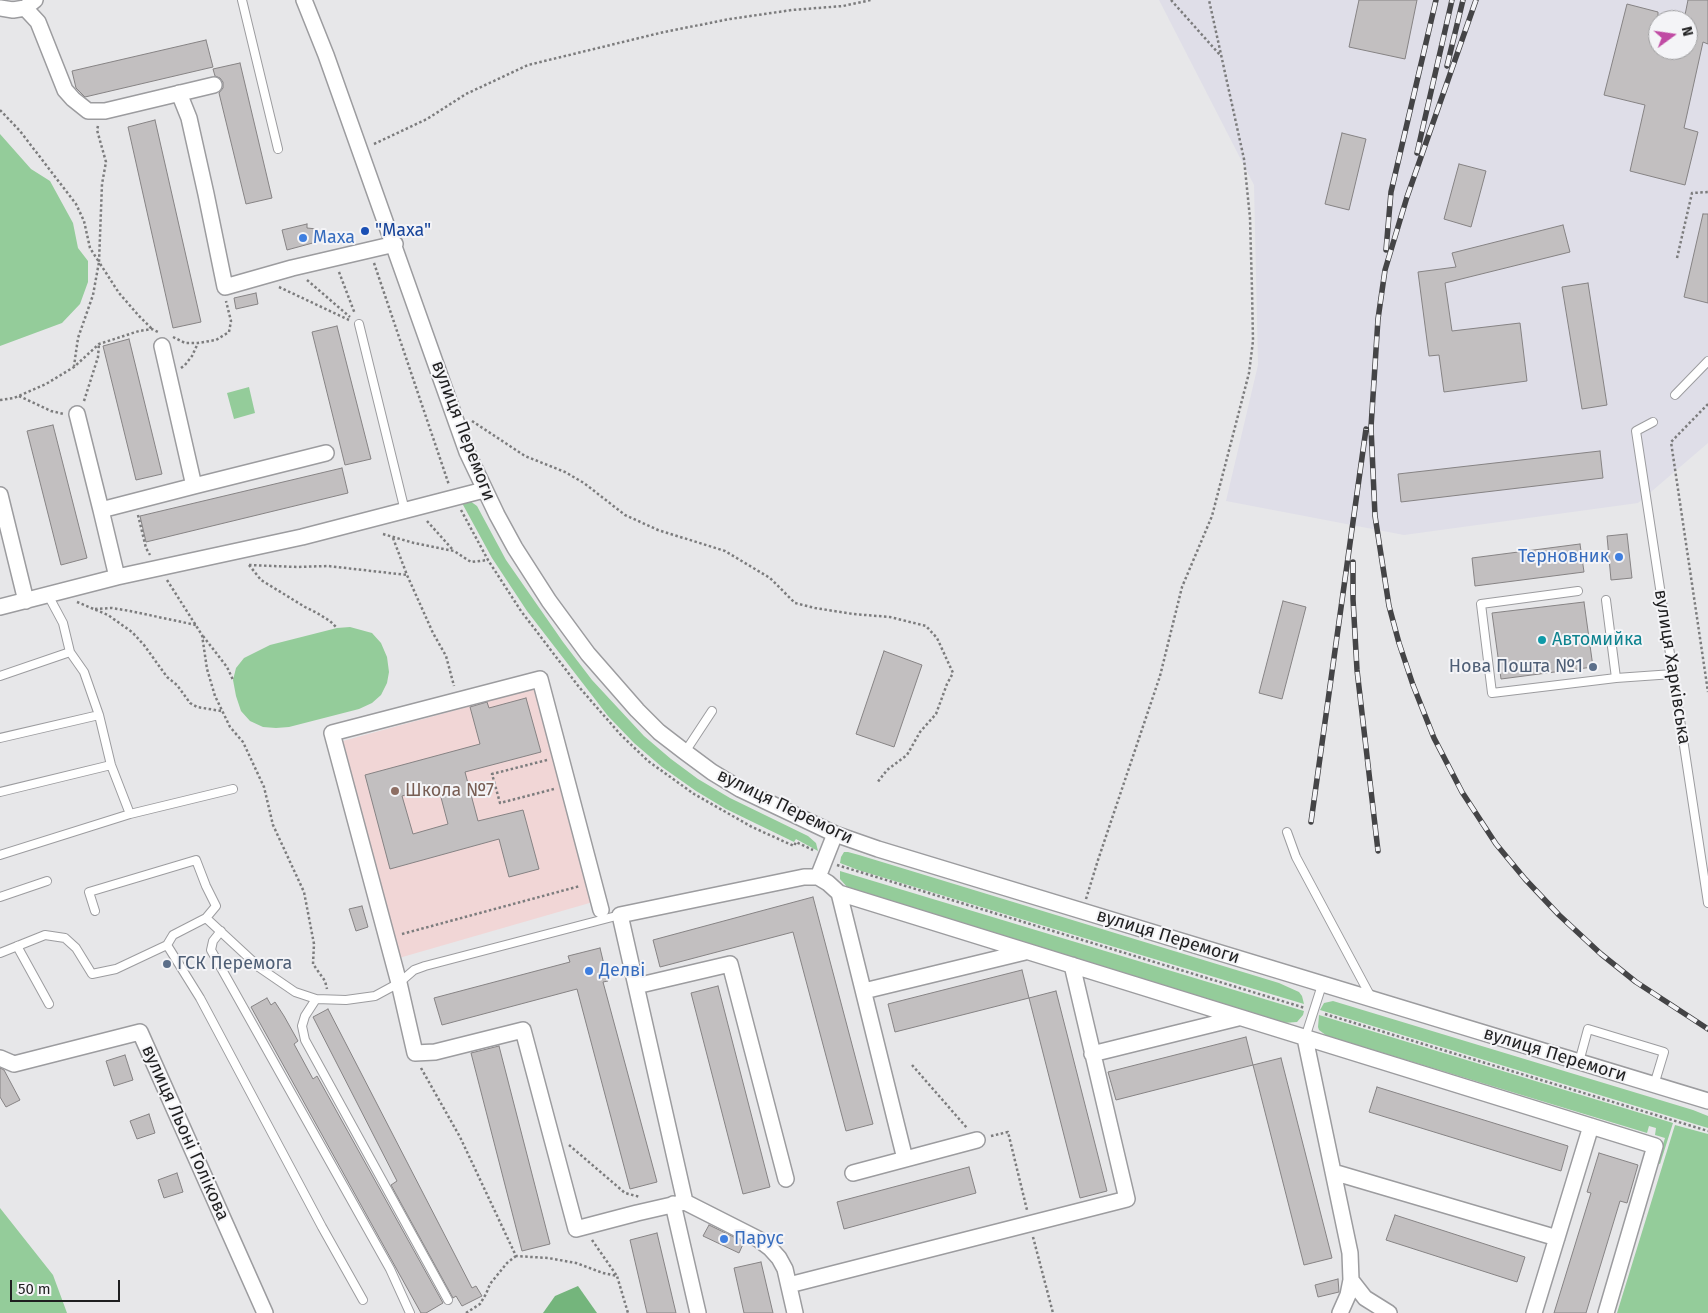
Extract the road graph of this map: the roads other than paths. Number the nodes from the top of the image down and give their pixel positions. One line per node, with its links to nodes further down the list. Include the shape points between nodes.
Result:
1 (242, 0): 7 (lane)
2 (304, 0): 8 (street, вулиця Перемоги)
3 (30, 4): 4 (street, via 13,10); 6 (street, via 65,90 88,110 105,111)
4 (0, 8)
5 (214, 85): 6 (street)
6 (179, 93): 8 (street, via 189,118 225,287)
7 (278, 150)
8 (395, 244): 17 (street, вулиця Перемоги)
9 (359, 324): 19 (lane)
10 (164, 339): 16 (street)
11 (1708, 361): 12 (lane)
12 (1675, 395)
13 (77, 414): 20 (street)
14 (1653, 422): 28 (lane, вулиця Харківська, via 1636,431)
15 (326, 453): 16 (street)
16 (194, 486): 20 (street)
17 (484, 490): 19 (street); 34 (street, вулиця Перемоги, via 515,548 588,654 637,710)
18 (0, 495): 25 (street)
19 (410, 509): 21 (street, via 302,537)
20 (101, 510): 21 (street)
21 (117, 577): 23 (street)
22 (1578, 591): 30 (lane, via 1481,604 1492,693)
23 (54, 594): 25 (street); 27 (lane)
24 (1606, 600): 30 (lane)
25 (26, 601): 26 (street)
26 (0, 607)
27 (70, 652): 29 (lane); 32 (lane, via 84,672)
28 (1673, 674): 30 (lane); 46 (lane, вулиця Харківська)
29 (0, 676)
30 (1616, 678)
31 (712, 711): 34 (lane)
32 (99, 715): 33 (lane); 35 (lane)
33 (0, 738)
34 (685, 752): 40 (street, вулиця Перемоги, via 740,789)
35 (111, 765): 37 (lane); 38 (lane)
36 (233, 789): 38 (lane)
37 (0, 792)
38 (130, 814): 41 (lane)
39 (1287, 832): 62 (lane, via 1296,857)
40 (835, 834): 42 (street); 58 (street, вулиця Перемоги)
41 (0, 855)
42 (818, 878): 44 (street); 49 (street, via 768,883)
43 (47, 881): 45 (lane)
44 (839, 892): 54 (street); 60 (street)
45 (0, 897)
46 (1708, 903)
47 (602, 910): 57 (street, via 540,679 332,733)
48 (95, 911): 50 (lane, via 89,892 196,860 216,906)
49 (620, 914): 57 (lane, via 425,966 414,970); 59 (street)
50 (206, 918): 51 (lane); 52 (lane, via 173,935)
51 (221, 931): 61 (lane, via 260,968 295,992); 84 (lane, via 212,941 211,950 390,1269)
52 (167, 945): 53 (lane, via 116,969 92,974 76,948 65,938 45,936); 81 (lane, via 200,998)
53 (17, 946): 55 (lane); 63 (lane)
54 (1027, 952): 56 (street); 60 (street)
55 (0, 953)
56 (1072, 965): 64 (street); 66 (street)
57 (399, 983): 61 (lane, via 375,996 346,1000); 77 (street, via 415,1053 435,1052 523,1030 576,1229)
58 (1322, 985): 62 (street, вулиця Перемоги); 65 (lane)
59 (636, 986): 76 (street, via 730,964); 77 (street)
60 (864, 991): 73 (street)
61 (316, 999): 82 (lane, via 302,1026 305,1040)
62 (1373, 1000): 68 (street, вулиця Перемоги)
63 (49, 1004)
64 (1239, 1017): 65 (street); 66 (street)
65 (1305, 1038): 71 (street); 74 (street)
66 (1092, 1054): 80 (street, via 1127,1199)
67 (0, 1058): 83 (street, вулиця Льоні Голікова, via 14,1064 140,1032)
68 (1579, 1062): 69 (street, вулиця Перемоги); 69 (lane, via 1588,1029 1664,1052)
69 (1654, 1085): 70 (street, вулиця Перемоги)
70 (1708, 1101)
71 (1591, 1126): 78 (street); 90 (street, via 1655,1146)
72 (976, 1140): 73 (street)
73 (905, 1159): 75 (street)
74 (1332, 1172): 78 (street); 79 (street, via 1350,1253)
75 (853, 1173)
76 (786, 1179)
77 (674, 1204): 80 (street, via 758,1239 780,1258); 85 (street)
78 (1557, 1238): 89 (street)
79 (1351, 1280): 87 (street); 88 (street, via 1365,1298)
80 (789, 1285): 86 (street)
81 (363, 1300)
82 (448, 1300)
83 (265, 1313)
84 (410, 1313)
85 (698, 1313)
86 (795, 1313)
87 (1340, 1313)
88 (1389, 1313)
89 (1534, 1313)
90 (1606, 1313)

